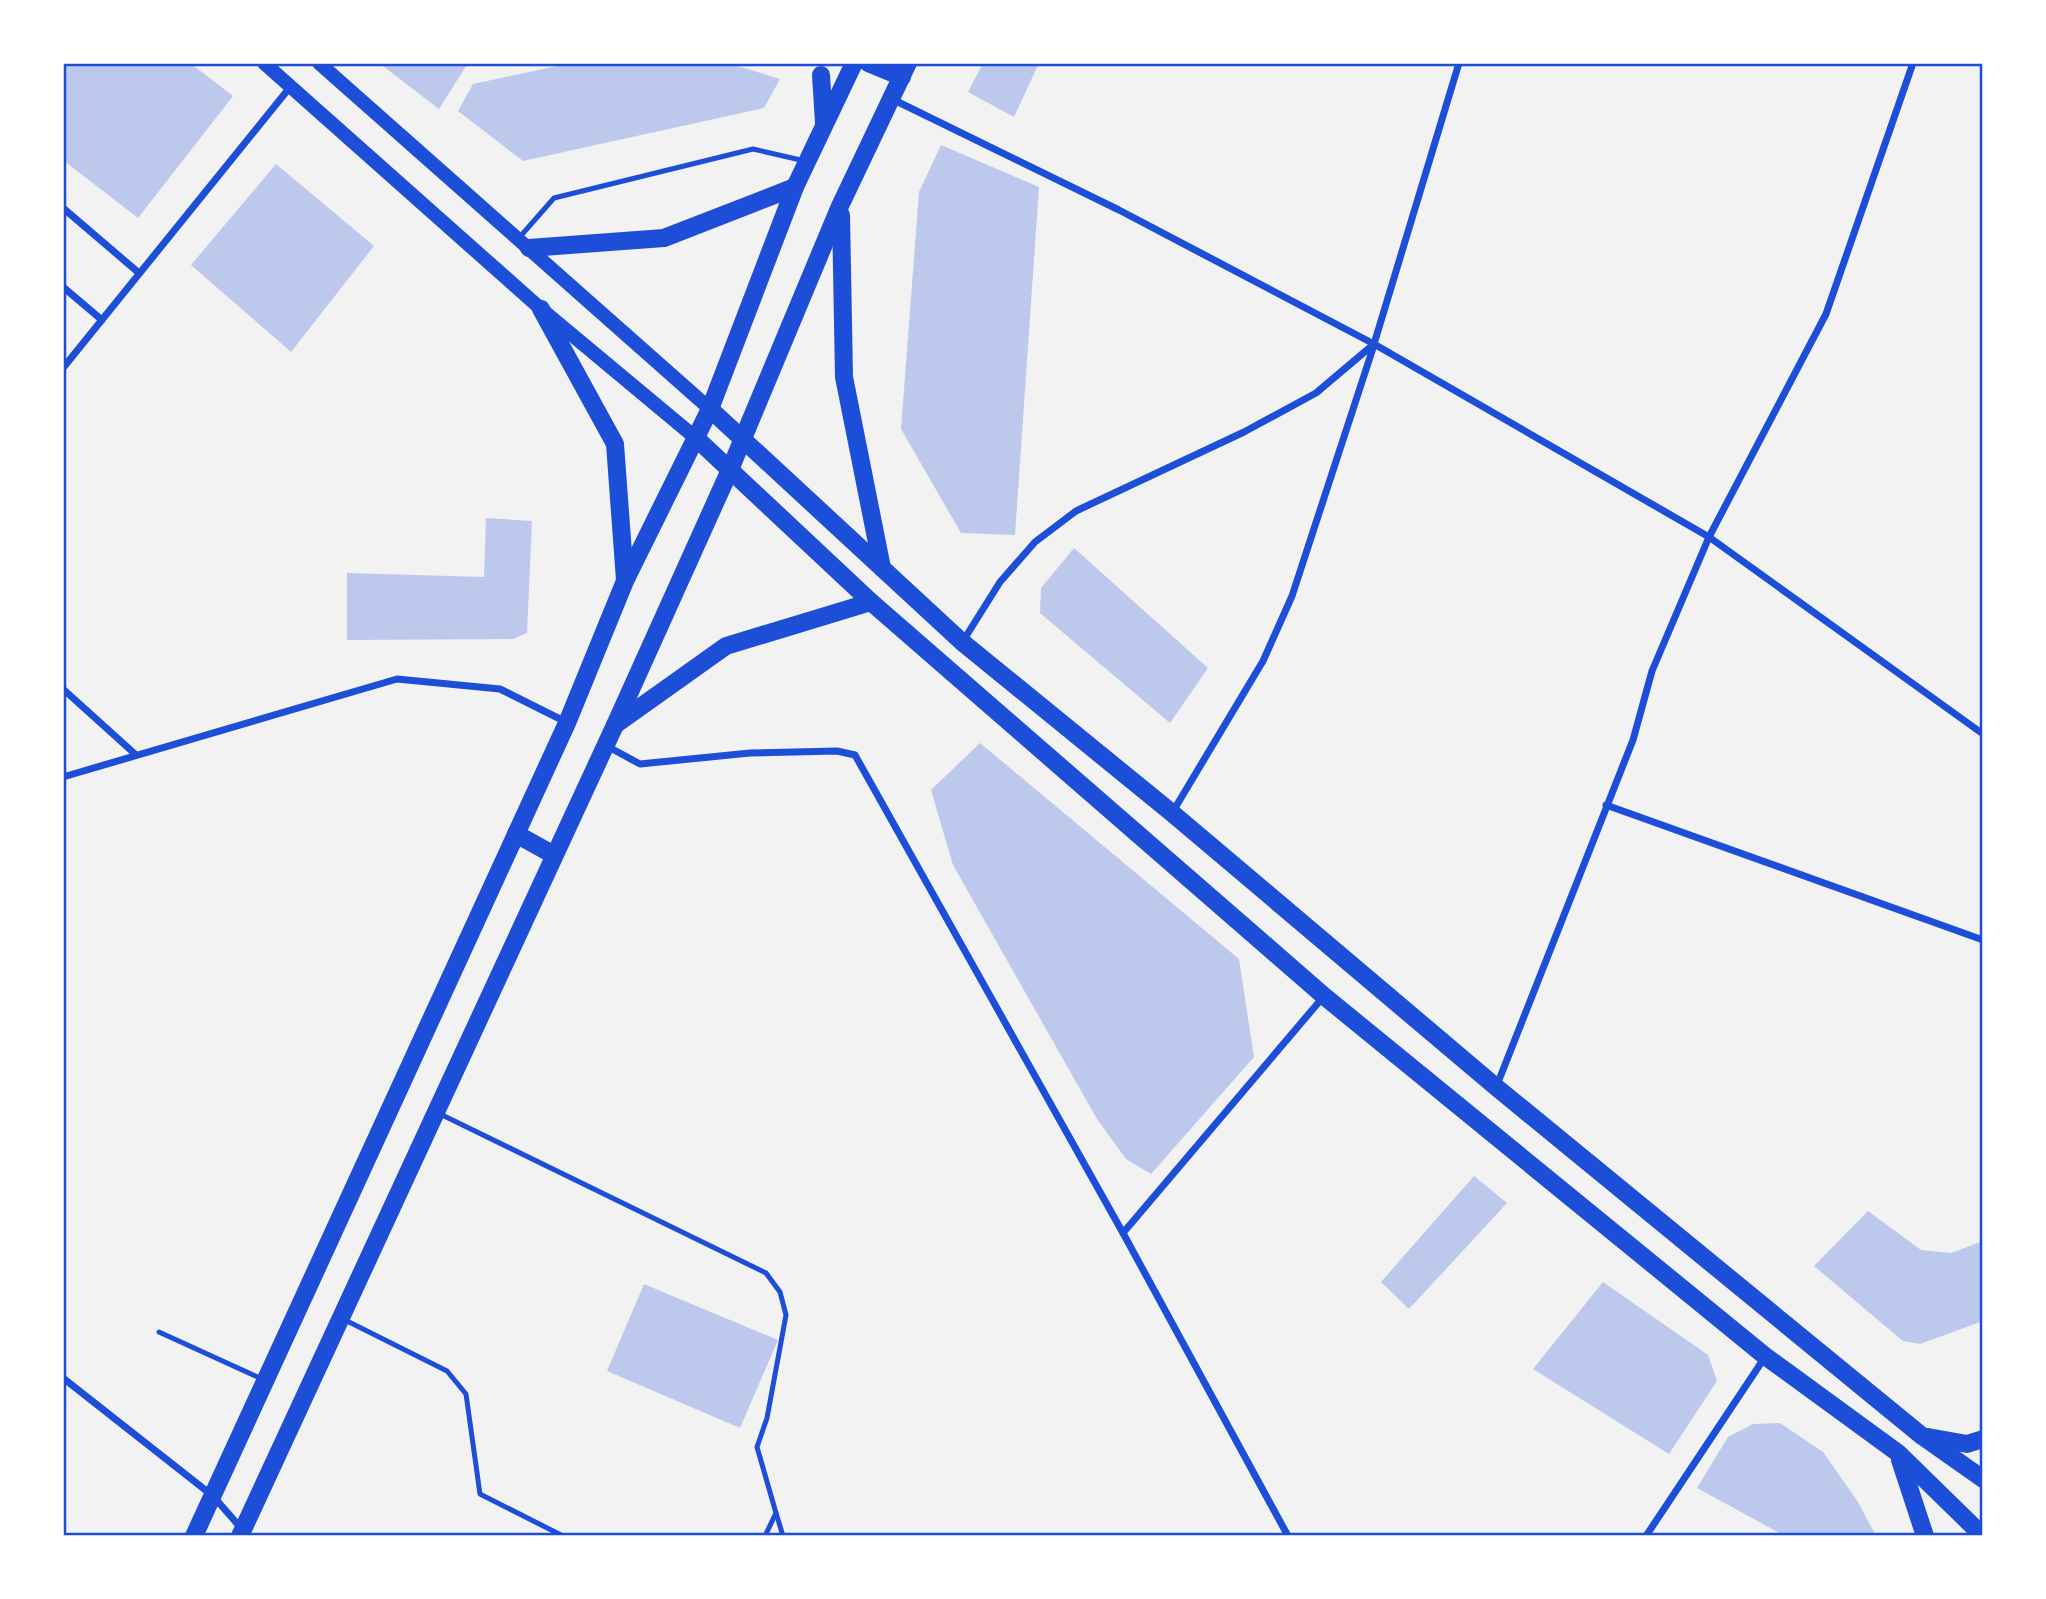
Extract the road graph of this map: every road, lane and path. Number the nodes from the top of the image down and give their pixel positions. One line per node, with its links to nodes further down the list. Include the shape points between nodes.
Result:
1 (264, 63): 9 (main road)
2 (319, 63): 16 (main road)
3 (854, 63): 11 (main road)
4 (868, 63): 8 (main road)
5 (1459, 63): 21 (street)
6 (1913, 63): 27 (street, via 1826,314)
7 (823, 69): 11 (main road)
8 (905, 70): 10 (main road)
9 (291, 85): 17 (street); 19 (main road)
10 (892, 99): 14 (main road); 21 (street, via 1119,210)
11 (824, 127): 12 (main road)
12 (807, 162): 13 (main road); 16 (lane, via 753,149 554,198)
13 (795, 187): 16 (main road, via 664,238); 23 (main road)
14 (840, 206): 25 (main road); 28 (main road, via 844,377)
15 (63, 208): 17 (street)
16 (524, 243): 23 (main road)
17 (139, 273): 20 (street)
18 (63, 287): 20 (street)
19 (541, 309): 24 (main road); 29 (main road, via 615,444)
20 (102, 320): 22 (street)
21 (1374, 344): 27 (street); 31 (street, via 1316,393 1076,511 1017,562); 40 (street, via 1292,597 1263,661)
22 (63, 368)
23 (710, 409): 24 (main road); 25 (main road)
24 (697, 439): 26 (main road); 29 (main road)
25 (743, 439): 26 (main road); 28 (main road)
26 (729, 472): 30 (main road); 34 (main road)
27 (1709, 537): 35 (street); 39 (street, via 1652,671 1633,740)
28 (882, 568): 31 (main road)
29 (625, 581): 33 (main road)
30 (871, 602): 34 (main road, via 726,646); 44 (main road)
31 (962, 642): 40 (main road)
32 (63, 689): 37 (street)
33 (567, 723): 37 (street, via 500,689 397,679); 41 (main road)
34 (615, 725): 36 (main road)
35 (1983, 734)
36 (605, 745): 42 (main road); 47 (street, via 640,764 750,753 837,751 855,755)
37 (135, 754): 38 (street)
38 (63, 777)
39 (1606, 805): 43 (street); 45 (street)
40 (1172, 813): 45 (main road)
41 (516, 834): 42 (main road); 52 (main road)
42 (554, 855): 46 (main road)
43 (1983, 940)
44 (1324, 996): 47 (street); 50 (main road)
45 (1496, 1087): 53 (main road)
46 (436, 1111): 48 (main road); 58 (lane, via 766,1273 780,1292 786,1315 767,1418 757,1447)
47 (1123, 1233): 64 (street)
48 (341, 1318): 59 (main road); 61 (lane, via 447,1371 466,1394 480,1494)
49 (159, 1332): 52 (lane)
50 (1765, 1356): 55 (main road); 65 (street)
51 (63, 1378): 57 (street)
52 (265, 1381): 57 (main road)
53 (1922, 1436): 54 (main road, via 1967,1444); 56 (main road)
54 (1983, 1439)
55 (1898, 1453): 66 (main road); 67 (main road)
56 (1983, 1479)
57 (213, 1496): 59 (street); 60 (main road)
58 (776, 1513): 62 (lane); 63 (lane)
59 (243, 1534)
60 (194, 1536)
61 (563, 1536)
62 (765, 1536)
63 (783, 1536)
64 (1288, 1536)
65 (1646, 1536)
66 (1925, 1536)
67 (1983, 1536)

